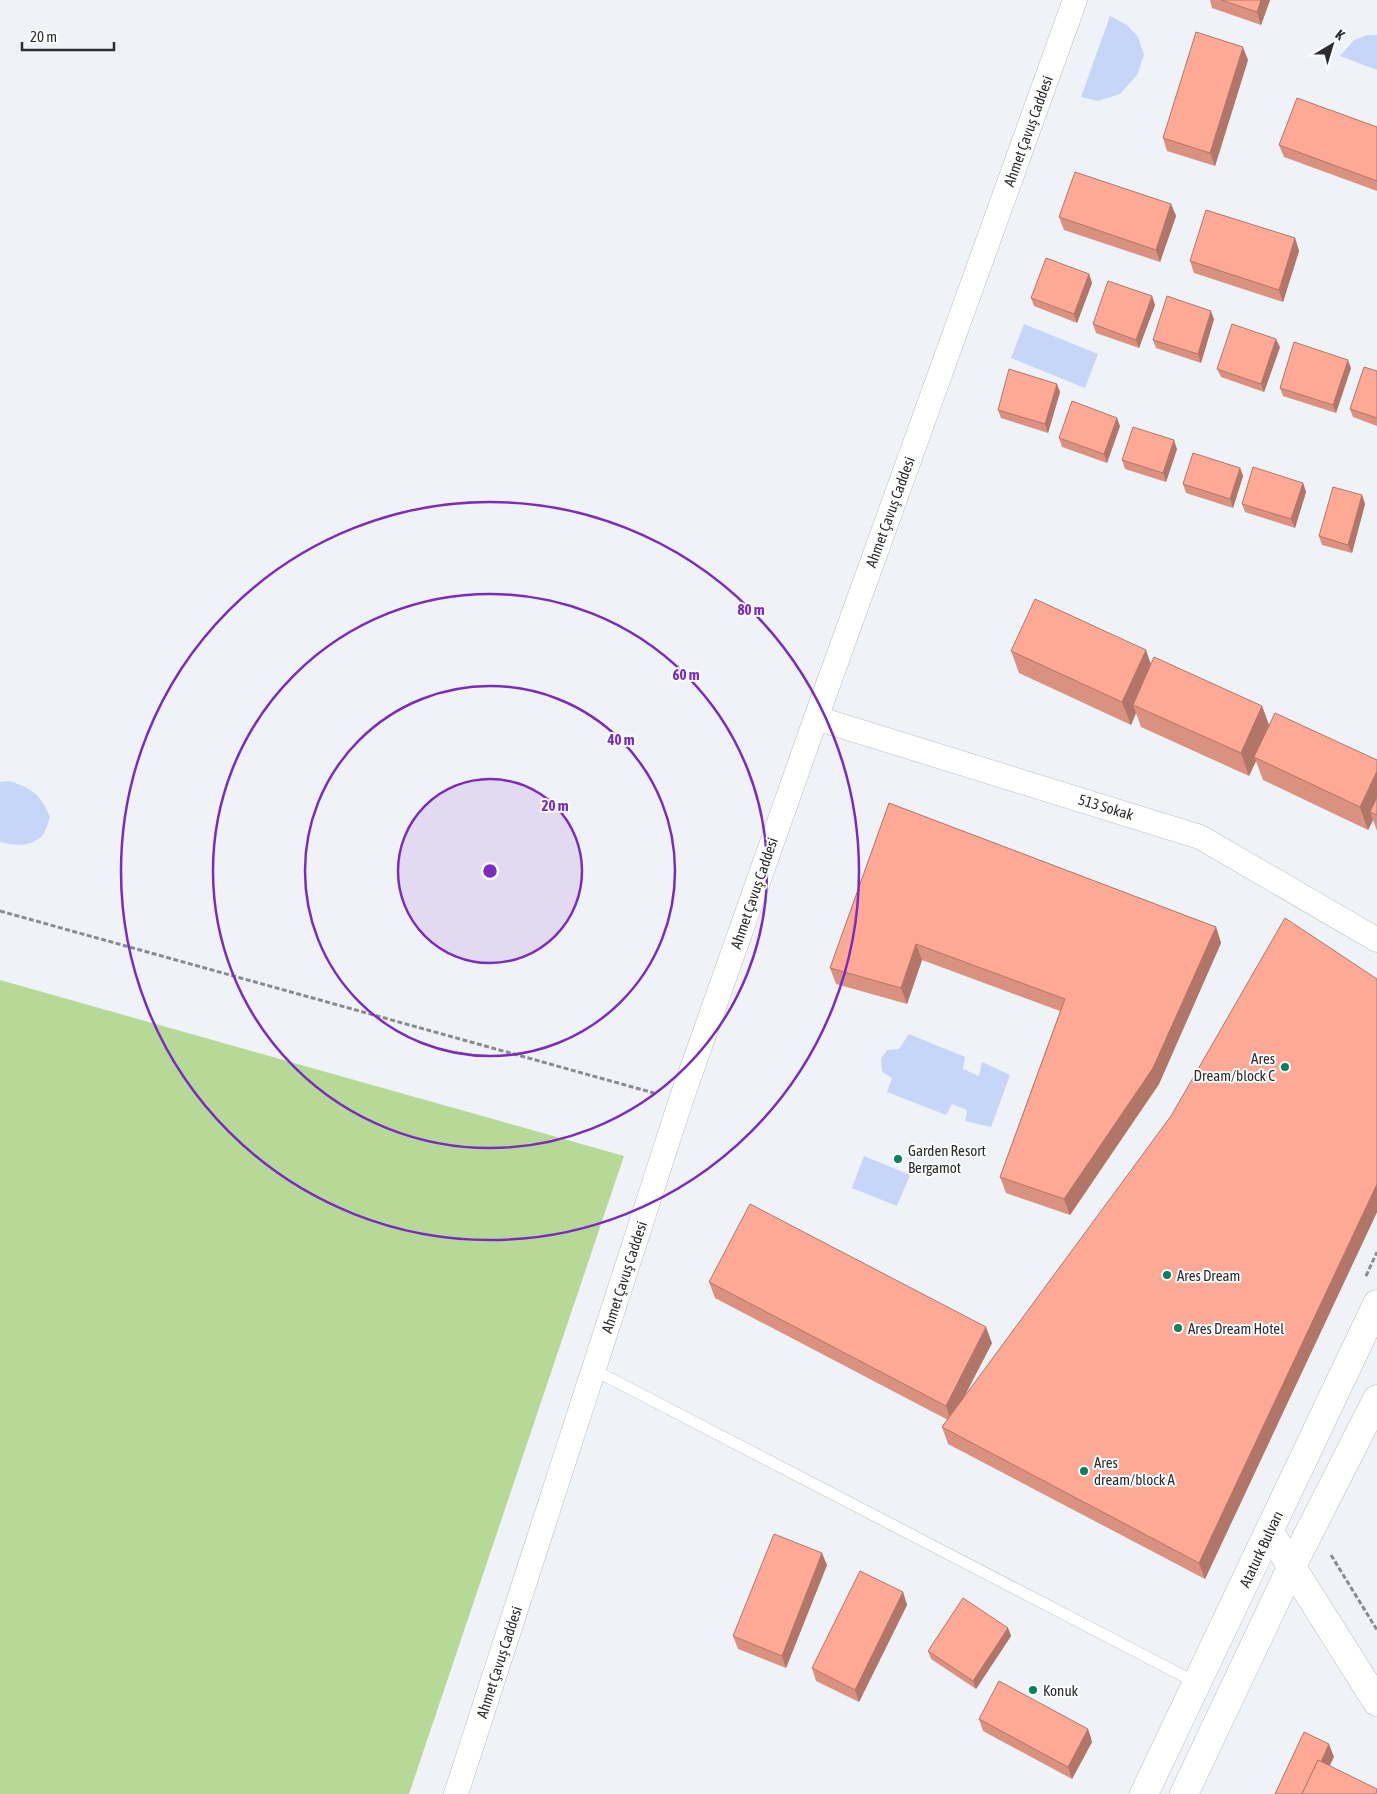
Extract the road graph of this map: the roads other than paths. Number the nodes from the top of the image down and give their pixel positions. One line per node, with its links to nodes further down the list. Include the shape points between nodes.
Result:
1 (1075, 0): 2 (street, Ahmet Çavuş Caddesi)
2 (816, 718): 3 (street, 513 Sokak, via 1200,837); 5 (street, Ahmet Çavuş Caddesi, via 681,1100)
3 (1377, 940)
4 (1377, 1304): 7 (main road, Ataturk Bulvarı)
5 (594, 1370): 9 (lane); 11 (street, Ahmet Çavuş Caddesi)
6 (1377, 1399): 8 (main road)
7 (1269, 1531): 8 (main road); 9 (main road, Ataturk Bulvarı)
8 (1292, 1566): 10 (main road); 13 (main road)
9 (1197, 1683): 12 (main road, Ataturk Bulvarı)
10 (1377, 1702)
11 (456, 1794)
12 (1144, 1794)
13 (1184, 1794)

